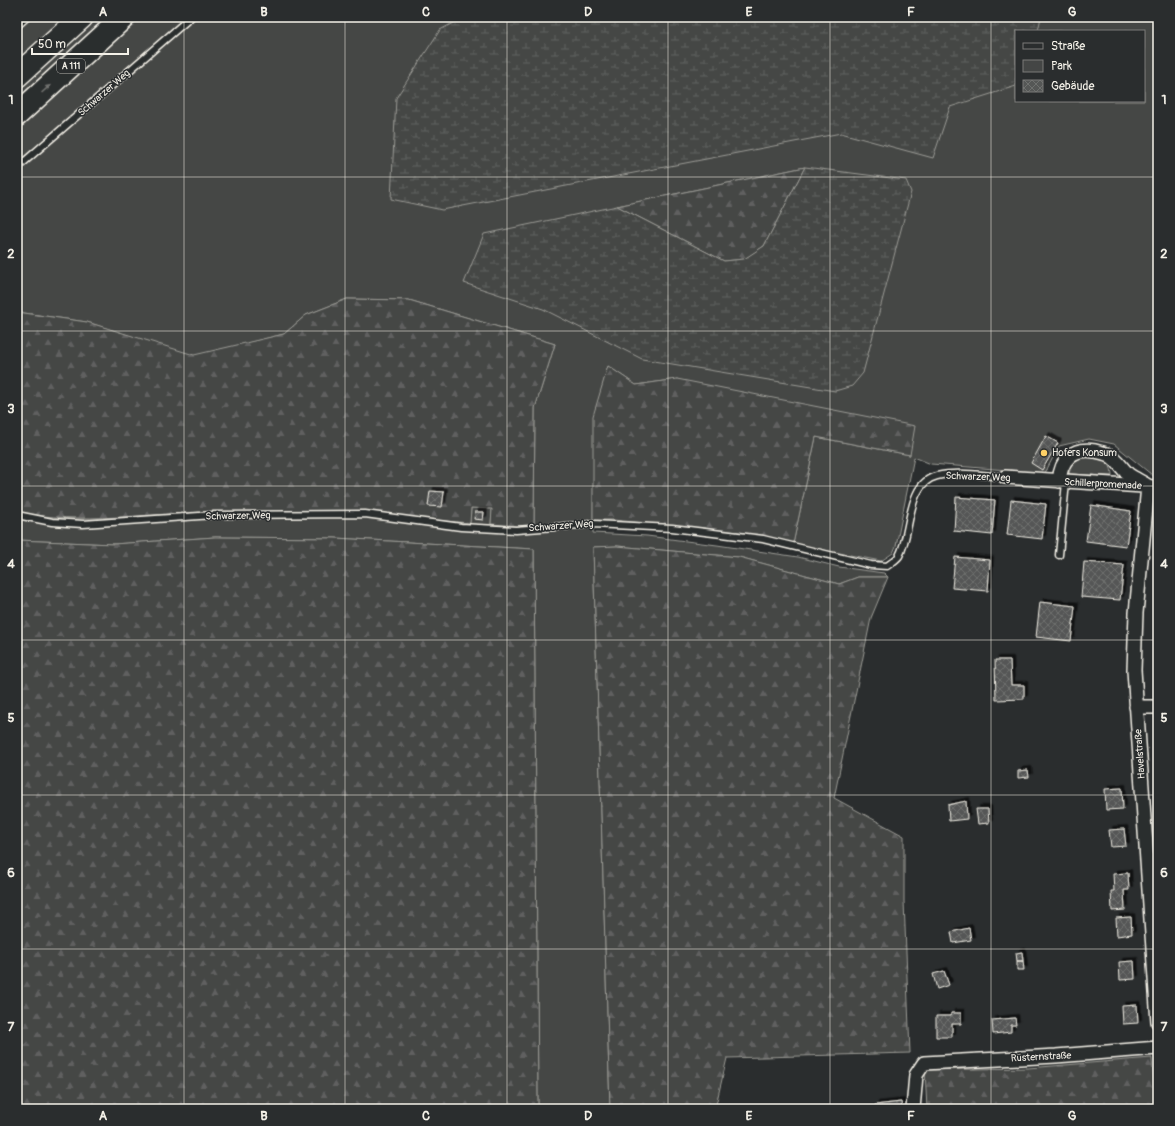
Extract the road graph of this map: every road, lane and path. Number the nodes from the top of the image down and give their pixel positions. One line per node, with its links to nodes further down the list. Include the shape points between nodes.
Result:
1 (27, 17): 5 (lane)
2 (82, 17): 6 (highway, A 111)
3 (124, 17): 7 (highway, A 111, one-way to 3)
4 (191, 17): 8 (lane, Schwarzer Weg)
5 (17, 26)
6 (17, 76)
7 (17, 115)
8 (17, 168)
9 (1005, 477): 10 (street, Schwarzer Weg); 13 (lane, Schwarzer Weg, via 952,474 936,476 926,481 916,494 904,544 898,557 887,566 871,565 763,539 672,528 593,524 516,530 365,514 214,515 83,524 52,522)
10 (1044, 480): 11 (street, Schillerpromenade)
11 (1062, 482): 12 (street, Schillerpromenade); 12 (street, Schillerpromenade, via 1060,472 1070,454 1091,450 1109,455 1129,474); 14 (lane)
12 (1153, 486): 15 (street, Havelstraße, via 1133,649)
13 (17, 515)
14 (1059, 555)
15 (1136, 707): 16 (street); 17 (street, Havelstraße)
16 (1158, 707)
17 (1153, 881): 18 (street, Havelstraße)
18 (1158, 1022)
19 (1158, 1048): 20 (street, Rüsternstraße, via 924,1063 916,1075)
20 (913, 1109)

